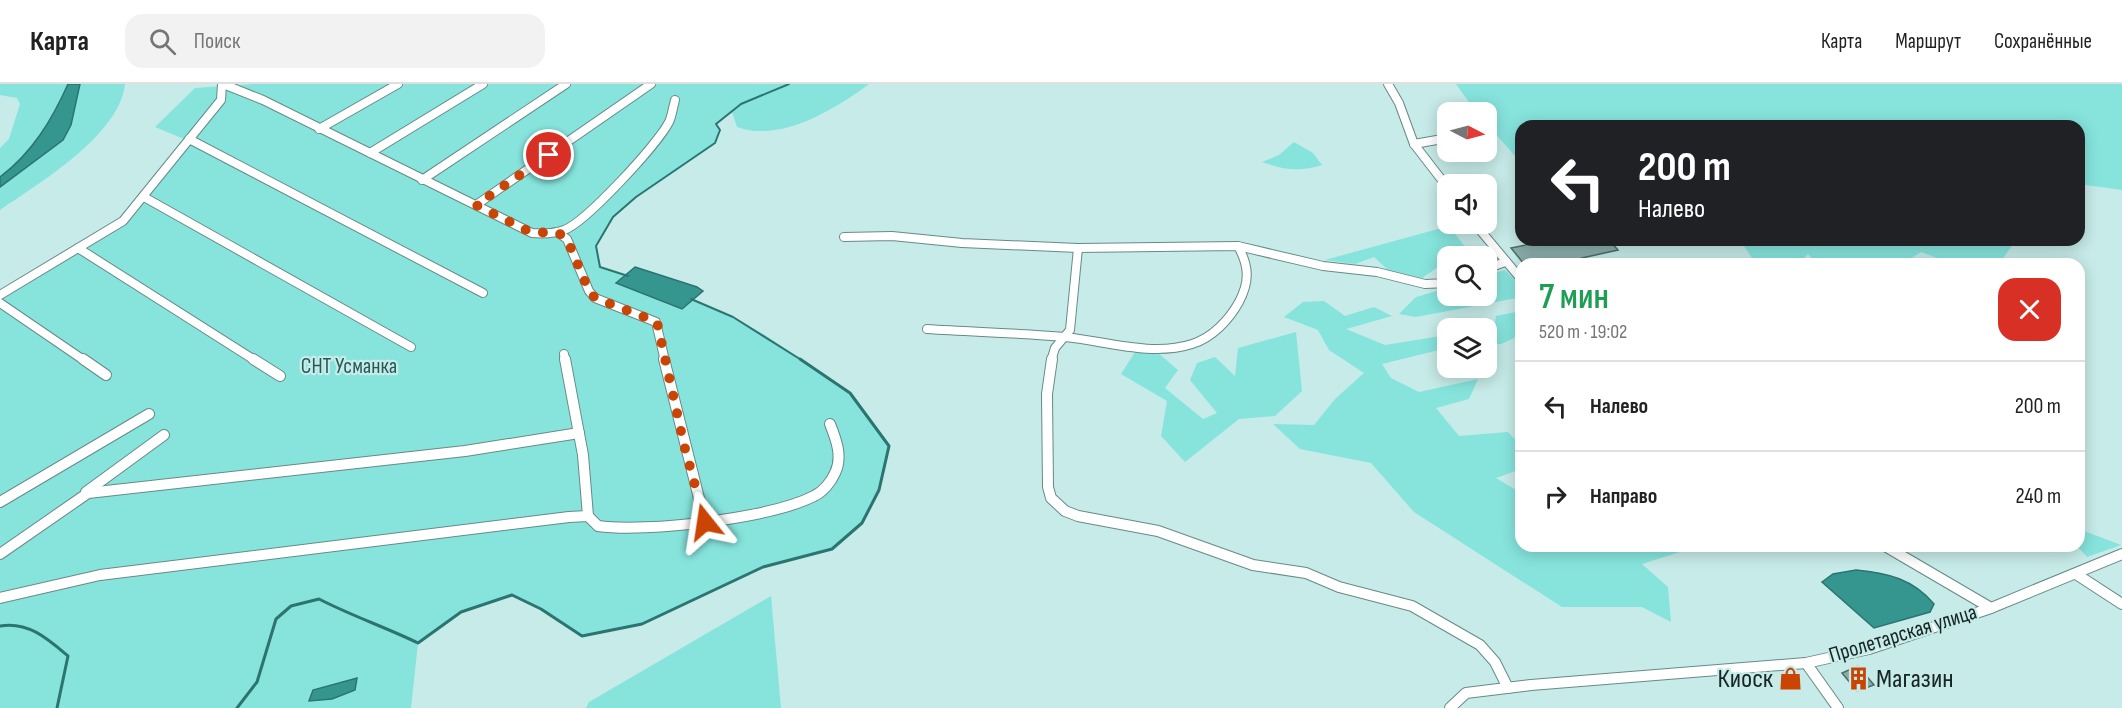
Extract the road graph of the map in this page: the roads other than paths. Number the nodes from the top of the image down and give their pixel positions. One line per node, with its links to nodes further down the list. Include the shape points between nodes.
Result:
1 (398, 84): 8 (street)
2 (483, 84): 12 (street)
3 (566, 84): 14 (street)
4 (651, 84): 16 (street)
5 (1388, 84): 11 (street)
6 (227, 86): 8 (street); 9 (street, via 221,100)
7 (675, 100): 17 (street, via 669,122 632,171 566,230)
8 (319, 129): 12 (street)
9 (189, 139): 15 (street); 27 (street)
10 (1437, 140): 11 (street)
11 (1414, 144): 13 (street)
12 (370, 153): 14 (street)
13 (1437, 174)
14 (422, 180): 16 (street)
15 (144, 197): 21 (street, via 123,221); 32 (street)
16 (476, 205): 17 (street, via 532,233)
17 (557, 232): 43 (street, via 567,239 595,298 657,322)
18 (1483, 234): 23 (street)
19 (844, 237): 22 (street)
20 (1238, 246): 22 (street); 26 (street, via 1323,266); 31 (street, via 1248,265 1247,283 1236,308 1209,336 1192,345 1167,349)
21 (78, 248): 28 (street); 35 (street)
22 (1078, 248): 31 (street, via 1074,313 1070,330)
23 (1504, 262): 24 (street); 25 (street)
24 (1497, 265)
25 (1515, 273)
26 (1437, 283)
27 (483, 293)
28 (0, 295)
29 (0, 303): 34 (street)
30 (927, 329): 31 (street)
31 (1063, 337): 52 (street, via 1055,348 1049,375 1047,487 1051,498 1065,511 1158,531 1253,565 1306,573 1339,588 1412,606 1480,645 1495,662)
32 (411, 346)
33 (564, 354): 38 (street)
34 (106, 375)
35 (280, 376)
36 (148, 414): 41 (street)
37 (830, 424): 43 (street, via 840,453 833,478 817,495 798,503)
38 (579, 433): 40 (street, via 465,451); 42 (street)
39 (164, 435): 40 (street)
40 (79, 497): 45 (street)
41 (0, 502)
42 (588, 516): 43 (street, via 596,525 614,529); 48 (street, via 100,574)
43 (705, 522)
44 (1895, 552): 50 (street)
45 (0, 554)
46 (2122, 554): 47 (street, Пролетарская улица)
47 (2076, 574): 49 (street); 50 (street, Пролетарская улица)
48 (0, 598)
49 (2122, 604)
50 (1991, 608): 51 (street, Пролетарская улица, via 1869,649)
51 (1806, 663): 52 (street, Пролетарская улица); 54 (street)
52 (1508, 688): 53 (street, Пролетарская улица, via 1466,693)
53 (1450, 708)
54 (1838, 708)

